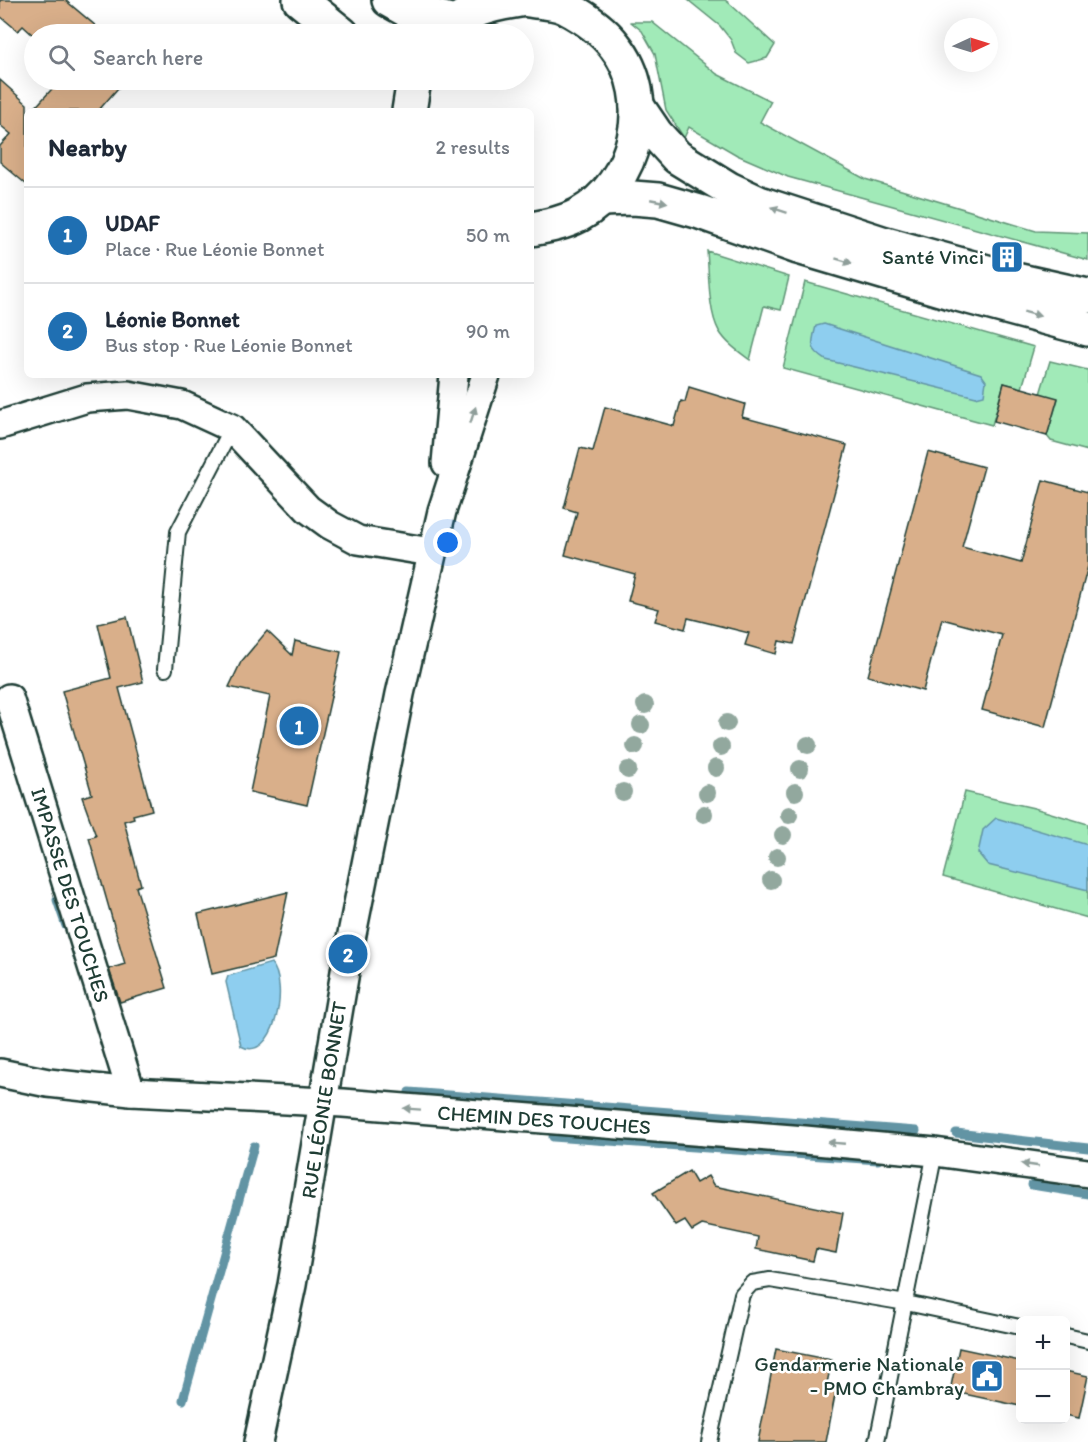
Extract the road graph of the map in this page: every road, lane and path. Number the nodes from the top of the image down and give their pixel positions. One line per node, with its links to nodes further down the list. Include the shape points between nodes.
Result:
1 (300, 0): 5 (street)
2 (389, 0): 6 (street)
3 (520, 0): 7 (street, via 488,5)
4 (529, 0): 8 (street, via 562,6 595,25 617,48 631,76)
5 (330, 24)
6 (439, 24)
7 (455, 24)
8 (637, 106): 9 (street, via 635,140 622,172); 11 (street, one-way to 8, via 882,243 759,203 677,157)
9 (601, 199): 10 (street, via 556,225); 12 (street, one-way to 12, via 658,200 798,247)
10 (534, 229)
11 (1088, 296)
12 (1088, 329)
13 (454, 378): 17 (street, RUE LÉONIE BONNET)
14 (485, 378): 17 (street, RUE LÉONIE BONNET, one-way to 14)
15 (0, 425): 16 (street, via 87,398 128,395 182,405)
16 (232, 428): 18 (street, via 308,509 330,525 358,540); 19 (lane, via 178,532)
17 (441, 511): 18 (street, RUE LÉONIE BONNET)
18 (431, 552): 23 (street, RUE LÉONIE BONNET, via 348,954)
19 (165, 669)
20 (9, 698): 22 (street, IMPASSE DES TOUCHES)
21 (0, 1073): 22 (street, CHEMIN DES TOUCHES, via 48,1083)
22 (131, 1092): 23 (street, CHEMIN DES TOUCHES)
23 (323, 1103): 24 (street, CHEMIN DES TOUCHES, one-way to 23); 30 (street, RUE LÉONIE BONNET, via 292,1285)
24 (935, 1152): 25 (street, CHEMIN DES TOUCHES, one-way to 24); 26 (lane)
25 (1088, 1173)
26 (906, 1303): 27 (lane); 31 (lane, via 770,1280 752,1283 742,1294); 32 (lane)
27 (1016, 1326)
28 (1070, 1337): 29 (lane)
29 (1088, 1341)
30 (258, 1442)
31 (709, 1442)
32 (877, 1442)

